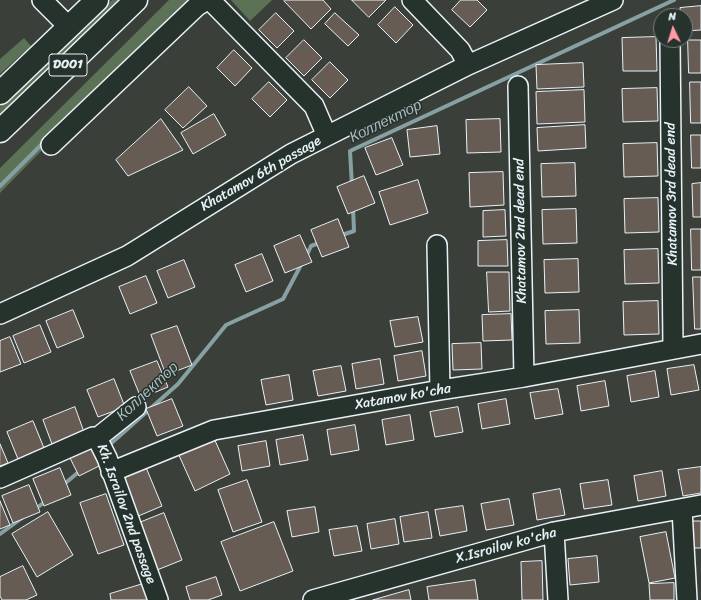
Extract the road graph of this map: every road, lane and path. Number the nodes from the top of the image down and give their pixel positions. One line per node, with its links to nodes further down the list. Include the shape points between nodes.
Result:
1 (42, 0): 8 (street)
2 (96, 0): 8 (highway, D001)
3 (136, 0): 13 (highway, D001)
4 (206, 0): 15 (street)
5 (210, 0): 14 (street, via 314,106)
6 (412, 0): 10 (street, via 460,50)
7 (613, 0): 10 (street, Khatamov 6th passage)
8 (68, 27): 12 (highway, D001)
9 (670, 48): 19 (street, Khatamov 3rd dead end)
10 (468, 65): 14 (street, Khatamov 6th passage)
11 (518, 86): 20 (street, Khatamov 2nd dead end)
12 (0, 93)
13 (0, 131)
14 (327, 136): 17 (street, Khatamov 6th passage, via 291,154 127,256)
15 (51, 145)
16 (436, 245): 21 (street)
17 (0, 314)
18 (701, 344): 19 (street, Xatamov ko'cha)
19 (673, 348): 20 (street, Xatamov ko'cha)
20 (524, 377): 21 (street, Xatamov ko'cha)
21 (440, 390): 23 (street, Xatamov ko'cha, via 214,430)
22 (136, 407): 23 (street)
23 (105, 454): 24 (street, Kh. Israilov 2nd passage, via 93,437); 28 (street, Kh. Israilov 2nd passage)
24 (0, 478)
25 (701, 505): 26 (street, X.Isroilov ko'cha)
26 (682, 509): 27 (street, X.Isroilov ko'cha); 31 (street)
27 (554, 532): 29 (street, X.Isroilov ko'cha); 30 (street)
28 (158, 600)
29 (313, 600)
30 (558, 600)
31 (687, 600)

